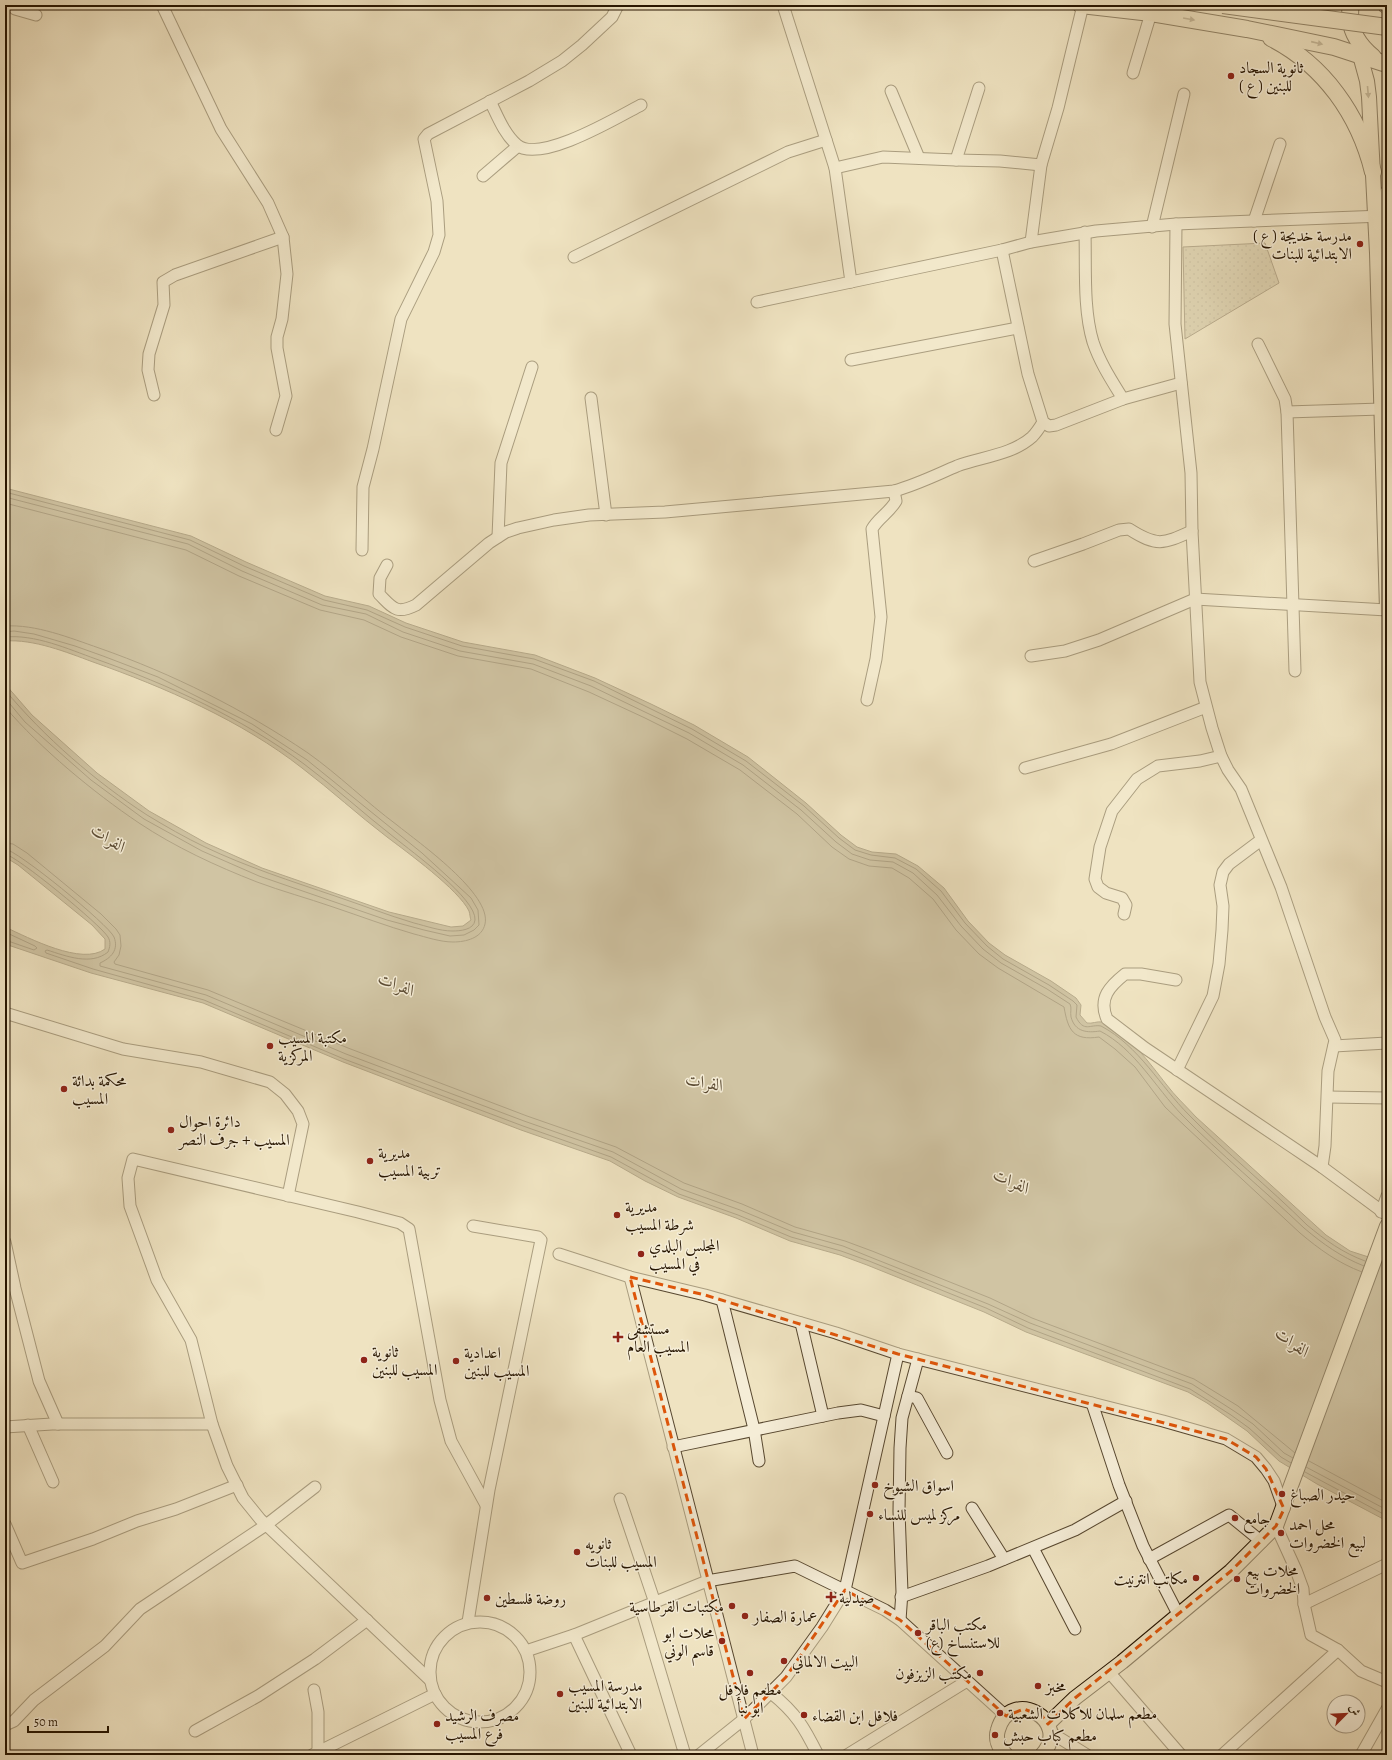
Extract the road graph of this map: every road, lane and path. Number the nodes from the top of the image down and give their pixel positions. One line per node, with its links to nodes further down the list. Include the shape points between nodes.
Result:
1 (13, 5): 9 (street, via 15,9)
2 (162, 5): 37 (street, via 221,129 268,203)
3 (618, 5): 19 (street, via 612,17 562,61)
4 (782, 5): 21 (street)
5 (1082, 5): 8 (highway); 26 (street, via 1058,108)
6 (1223, 5): 10 (highway, bridge)
7 (1351, 5): 12 (highway, via 1350,21)
8 (1151, 13): 11 (highway, one-way to 11); 15 (street)
9 (36, 15)
10 (1387, 27)
11 (1247, 29): 13 (highway, one-way to 13); 28 (highway, via 1281,43 1326,81 1358,128)
12 (1353, 32): 13 (main road); 14 (highway, via 1365,51)
13 (1360, 54): 14 (highway); 28 (main road, one-way to 28, via 1367,81)
14 (1385, 63)
15 (1133, 73)
16 (979, 88): 25 (street)
17 (891, 91): 24 (street)
18 (1184, 94): 34 (street)
19 (490, 101): 23 (street, via 508,135); 59 (street, via 428,134 424,139 437,201 438,235 434,252 400,319 363,487)
20 (641, 105): 23 (street, via 575,139 545,149 530,150)
21 (826, 140): 27 (street); 40 (street, via 788,152)
22 (1280, 144): 32 (street)
23 (518, 146): 29 (street)
24 (919, 158): 25 (street); 27 (street, via 882,157)
25 (956, 160): 26 (street)
26 (1041, 165): 38 (street)
27 (835, 168): 41 (street)
28 (1372, 172): 31 (main road)
29 (483, 176)
30 (1387, 194): 31 (main road)
31 (1380, 217): 32 (street); 36 (main road); 51 (main road, via 1377,253)
32 (1254, 221): 33 (street)
33 (1176, 224): 34 (street); 47 (street, via 1175,324)
34 (1152, 227): 35 (street)
35 (1085, 232): 38 (street); 50 (street, via 1089,323 1103,364)
36 (1387, 232)
37 (283, 237): 48 (street, via 175,275 163,282 164,305 149,354 148,370); 54 (street, via 287,274 277,348 286,396)
38 (1032, 242): 39 (street)
39 (1002, 250): 41 (street); 43 (street)
40 (574, 257)
41 (851, 282): 42 (street)
42 (757, 302)
43 (1018, 328): 45 (street); 53 (street, via 1028,374)
44 (1258, 344): 52 (street, via 1285,399)
45 (851, 360)
46 (532, 367): 58 (street, via 501,463)
47 (1182, 383): 50 (street); 57 (street, via 1191,473)
48 (154, 395)
49 (591, 398): 56 (street)
50 (1123, 399): 53 (street, via 1056,425 1049,426)
51 (1382, 409): 52 (street); 64 (main road)
52 (1288, 412): 63 (street)
53 (1043, 422): 55 (street, via 1032,437 1018,446)
54 (276, 430)
55 (894, 491): 56 (street); 67 (street, via 896,501 872,529 881,617 876,659)
56 (606, 515): 58 (street, via 554,520 506,532)
57 (1192, 531): 60 (street, via 1172,540 1155,542 1129,529 1119,530); 62 (street)
58 (498, 537): 61 (street, via 416,605 406,610 399,611 393,608 379,594 380,578)
59 (362, 550)
60 (1034, 561)
61 (387, 565)
62 (1195, 599): 63 (street); 65 (street, via 1099,640 1065,651); 68 (street, via 1200,682)
63 (1293, 605): 64 (street); 66 (street)
64 (1387, 610)
65 (1031, 656)
66 (1295, 671)
67 (867, 700)
68 (1206, 707): 69 (street); 70 (street, via 1111,744)
69 (1221, 756): 71 (street, via 1241,789); 72 (street, via 1158,766 1137,779 1112,811 1100,847 1095,879 1098,887 1106,893 1122,898 1126,905)
70 (1025, 768)
71 (1262, 840): 76 (street, via 1281,886 1335,1040); 77 (street, via 1229,864 1224,872 1220,885 1223,906 1219,964 1213,996)
72 (1124, 914)
73 (1176, 980): 77 (street, via 1125,974 1110,986 1104,1012 1107,1019)
74 (5, 1014): 81 (street, via 123,1049 201,1062 270,1082 285,1094 298,1111 303,1124)
75 (1387, 1043): 76 (street)
76 (1334, 1046): 78 (street, via 1328,1071)
77 (1177, 1070): 80 (street)
78 (1328, 1097): 79 (street); 80 (street)
79 (1387, 1098)
80 (1322, 1167): 83 (street)
81 (288, 1196): 98 (street, via 133,1159 128,1178 130,1206 157,1280 190,1340); 110 (street, via 365,1213 400,1223 409,1229 440,1400 451,1441)
82 (1387, 1196): 83 (street)
83 (1384, 1214)
84 (473, 1226): 110 (street, via 538,1237 541,1240)
85 (1387, 1226): 112 (main road)
86 (5, 1242): 97 (street, via 39,1381)
87 (560, 1254): 88 (street)
88 (630, 1276): 89 (street); 102 (street)
89 (722, 1300): 90 (street); 101 (street)
90 (801, 1323): 91 (street); 95 (street)
91 (898, 1354): 92 (street); 96 (street)
92 (918, 1359): 93 (street); 94 (street)
93 (908, 1396): 103 (street, via 917,1398); 123 (street, via 902,1418 900,1448)
94 (1092, 1403): 109 (street); 112 (street, via 1226,1439 1256,1458 1266,1469 1271,1475)
95 (823, 1416): 96 (street, via 862,1410); 101 (street)
96 (884, 1416): 122 (street)
97 (58, 1424): 98 (street); 99 (street)
98 (212, 1424): 106 (street)
99 (28, 1425): 100 (street); 105 (street)
100 (5, 1427)
101 (754, 1430): 102 (street); 104 (street)
102 (673, 1447): 121 (street)
103 (947, 1453)
104 (759, 1461)
105 (53, 1482)
106 (237, 1485): 113 (street, via 22,1563); 114 (street)
107 (315, 1487): 114 (street)
108 (620, 1499): 124 (street)
109 (1126, 1501): 117 (street, via 1075,1530); 119 (street)
110 (486, 1504): 130 (street)
111 (972, 1508): 118 (street)
112 (1284, 1508): 115 (main road)
113 (5, 1524)
114 (266, 1525): 128 (street); 145 (street, via 140,1609 105,1646 34,1700 14,1721)
115 (1276, 1526): 116 (main road); 125 (street, via 1303,1589)
116 (1262, 1542): 119 (street, via 1229,1515); 127 (main road)
117 (1033, 1548): 118 (street); 131 (street)
118 (1004, 1559): 123 (street)
119 (1149, 1559): 127 (street)
120 (1387, 1564): 125 (street)
121 (707, 1581): 122 (street, via 795,1566); 124 (street); 144 (street)
122 (845, 1590): 129 (street); 140 (street, via 822,1627 786,1677)
123 (901, 1597): 129 (street)
124 (655, 1603): 126 (street)
125 (1304, 1604): 133 (street, via 1311,1635)
126 (641, 1608): 132 (street); 151 (street)
127 (1179, 1616): 135 (main road)
128 (367, 1620): 136 (street); 147 (street, via 315,1659 258,1696)
129 (900, 1620): 137 (street)
130 (468, 1622): 134 (street, via 482,1621 508,1630); 136 (street, via 456,1627 438,1643 432,1655)
131 (1075, 1629)
132 (574, 1635): 134 (street); 150 (street)
133 (1338, 1650): 138 (street, via 1361,1671); 159 (street)
134 (526, 1651): 141 (street, via 530,1668 528,1685 521,1701 504,1716 476,1722 459,1718 445,1708)
135 (1109, 1672): 146 (main road, via 1075,1698); 158 (street)
136 (430, 1680): 141 (street)
137 (967, 1681): 143 (street); 155 (street)
138 (1387, 1682)
139 (314, 1690): 148 (street, via 318,1712)
140 (771, 1693): 144 (street); 154 (street, via 794,1714)
141 (434, 1694): 148 (street)
142 (1387, 1709): 160 (street)
143 (1006, 1716): 146 (main road, via 1014,1710 1034,1710 1042,1716); 149 (main road, via 997,1732)
144 (744, 1719): 152 (street); 153 (street)
145 (5, 1725)
146 (1049, 1728): 156 (main road, via 1050,1741); 157 (street)
147 (195, 1731)
148 (315, 1753)
149 (1001, 1754)
150 (631, 1755)
151 (685, 1755)
152 (699, 1755)
153 (753, 1755)
154 (818, 1755)
155 (848, 1755)
156 (1042, 1755)
157 (1086, 1755)
158 (1181, 1755)
159 (1222, 1755)
160 (1361, 1755)

